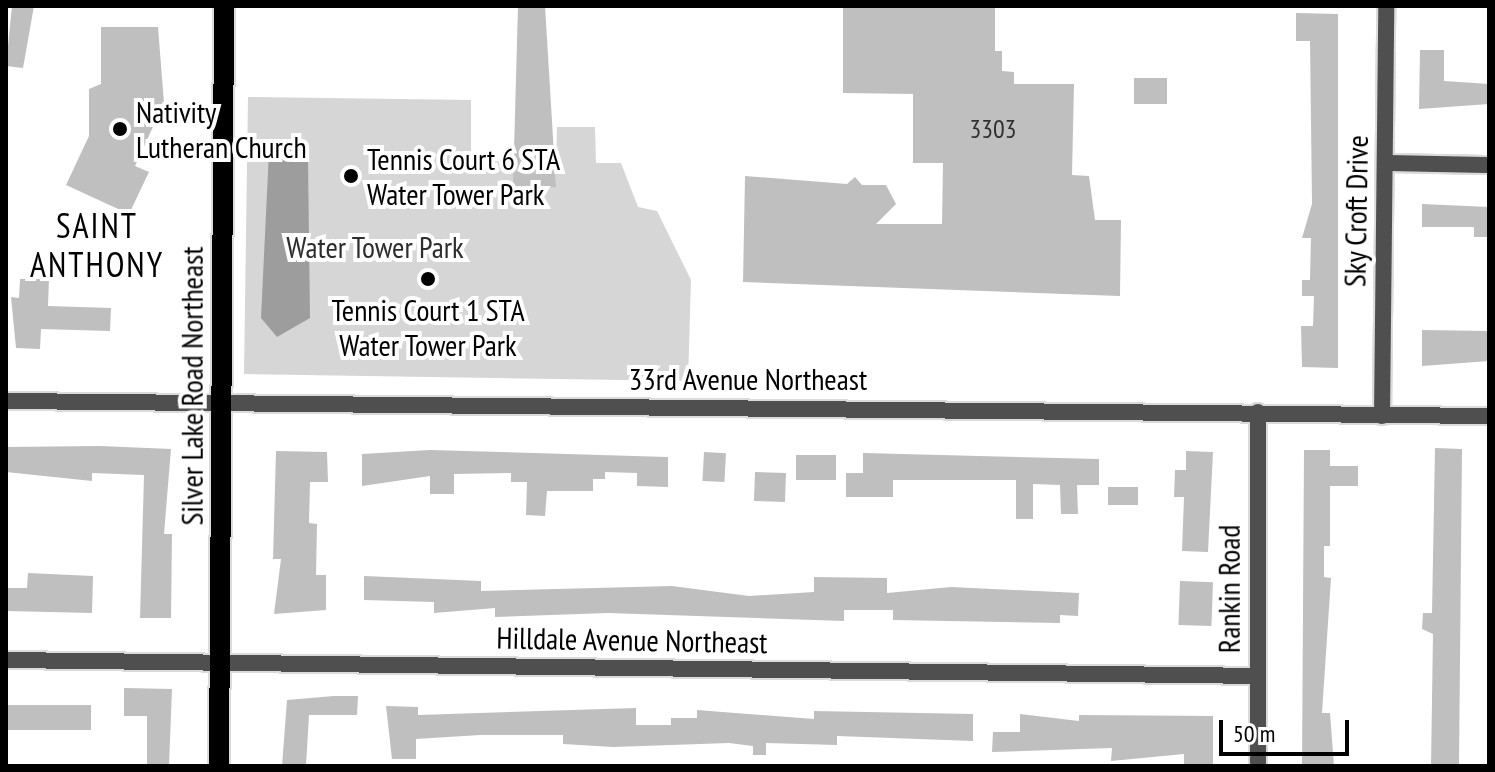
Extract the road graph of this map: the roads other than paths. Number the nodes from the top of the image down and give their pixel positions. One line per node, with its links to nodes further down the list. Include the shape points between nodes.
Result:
1 (224, 6): 6 (main road, Silver Lake Road Northeast)
2 (1386, 6): 3 (street, Sky Croft Drive)
3 (1385, 163): 4 (street); 8 (street, Sky Croft Drive)
4 (1489, 165)
5 (6, 401): 6 (street, 33rd Avenue Northeast)
6 (223, 403): 7 (street, 33rd Avenue Northeast); 11 (main road, Silver Lake Road Northeast)
7 (1258, 412): 8 (street, 33rd Avenue Northeast); 12 (street, Rankin Road)
8 (1382, 416): 9 (street, 33rd Avenue Northeast)
9 (1489, 416)
10 (6, 660): 11 (street, Hilldale Avenue Northeast)
11 (220, 663): 12 (street, Hilldale Avenue Northeast); 13 (main road, Silver Lake Road Northeast)
12 (1257, 676): 14 (street, Rankin Road)
13 (219, 766)
14 (1258, 766)

